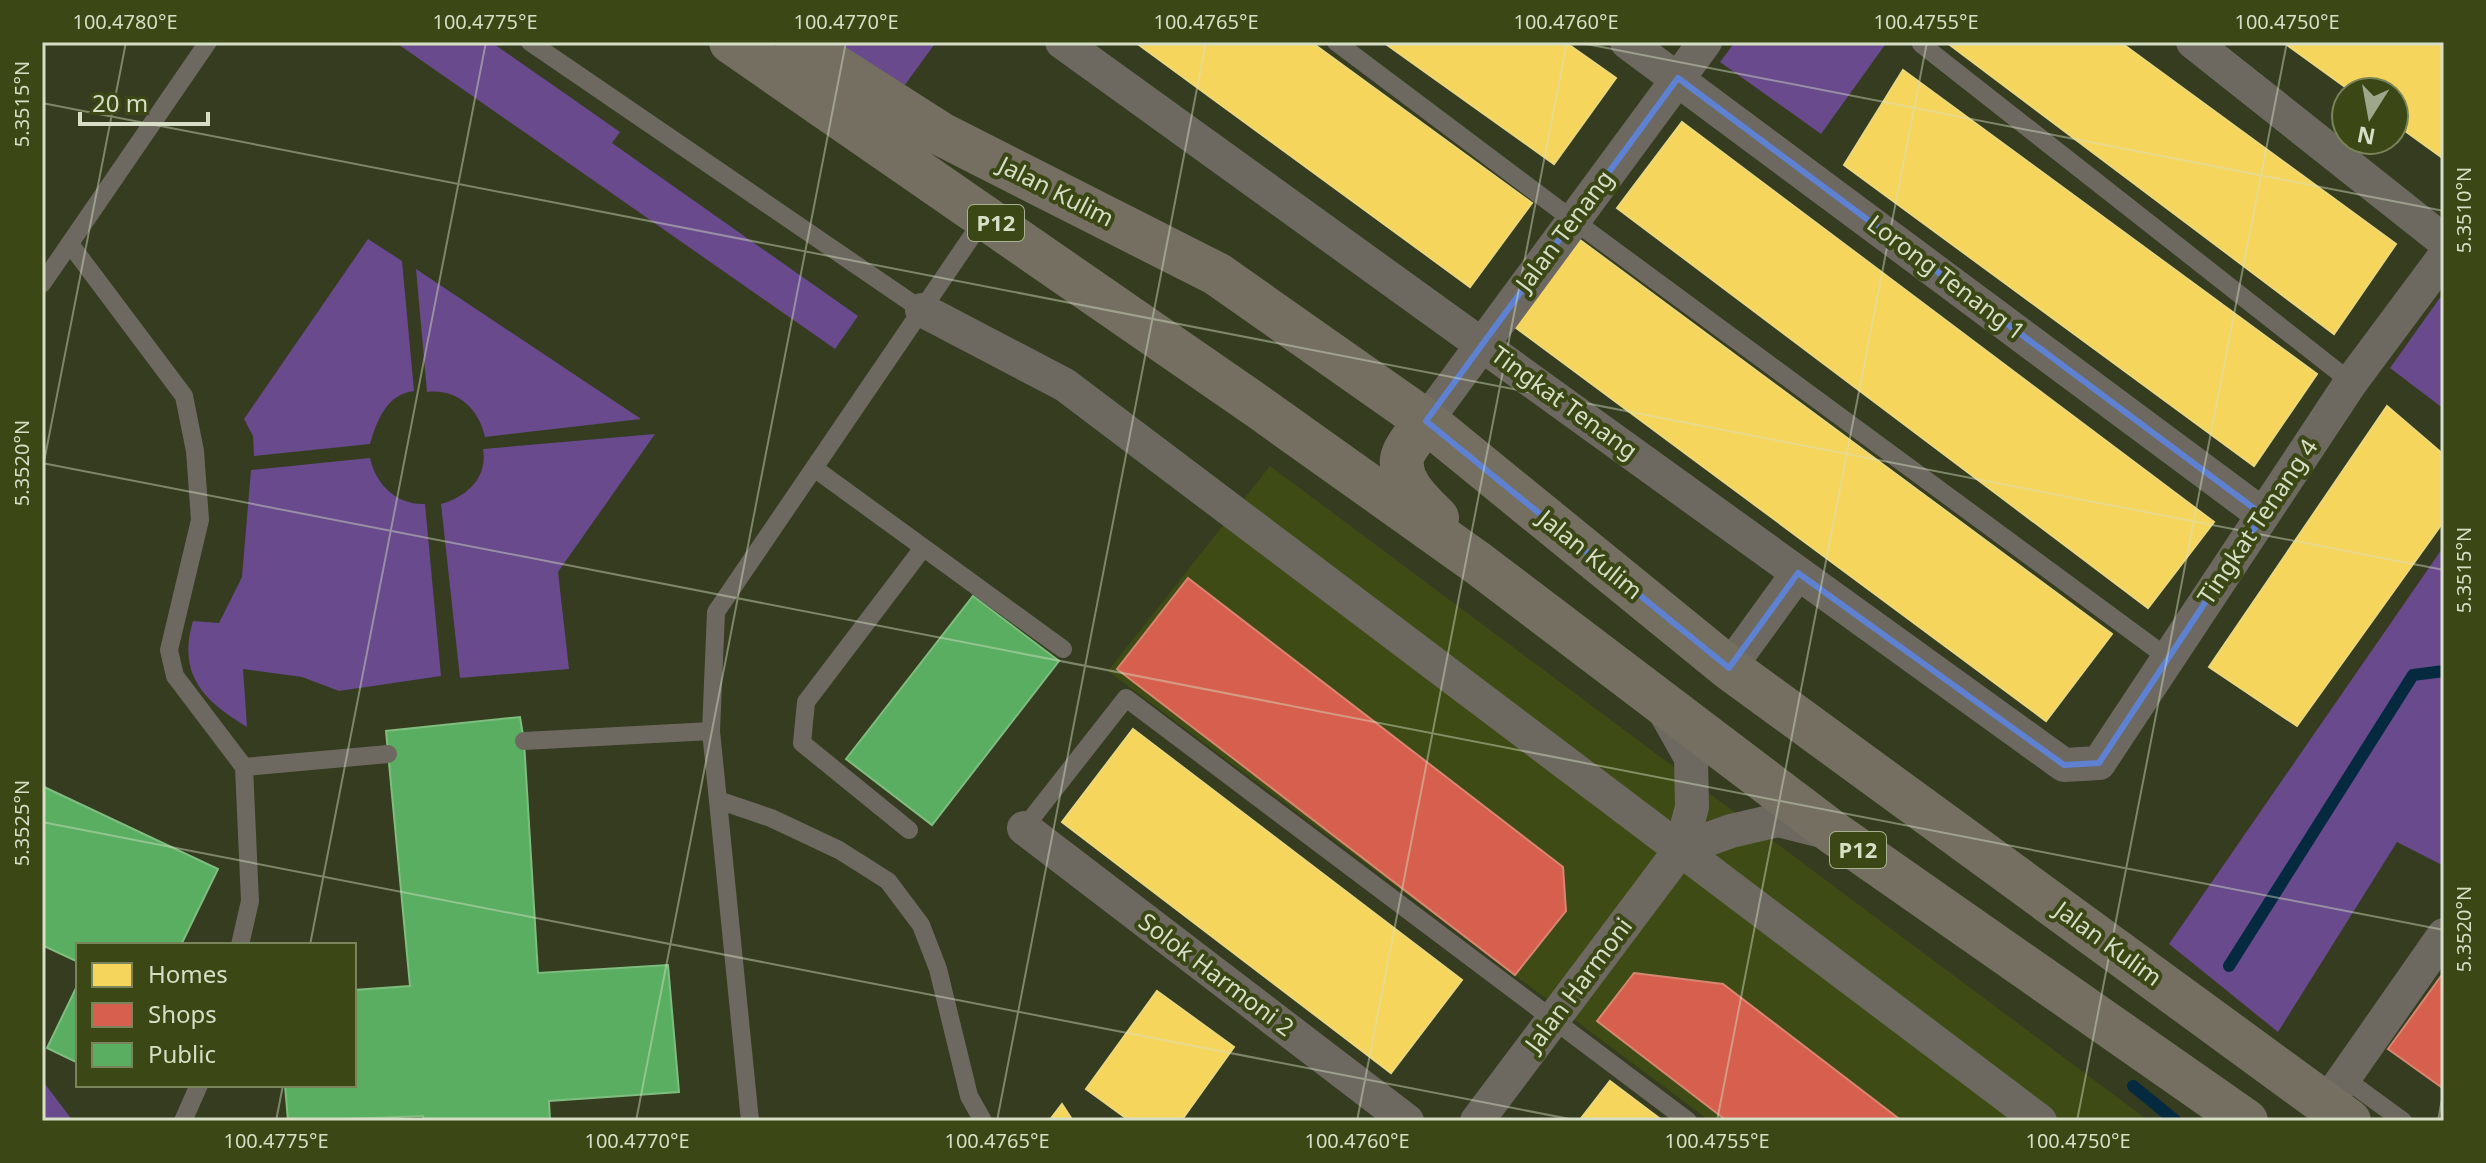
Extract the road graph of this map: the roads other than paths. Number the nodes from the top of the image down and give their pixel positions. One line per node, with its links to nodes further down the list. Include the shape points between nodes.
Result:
1 (208, 42): 15 (lane)
2 (530, 42): 18 (lane)
3 (731, 42): 12 (main road, P12)
4 (797, 42): 21 (main road, Jalan Kulim, via 941,134 1217,274)
5 (1062, 42): 19 (street, Tingkat Tenang)
6 (1336, 42): 13 (lane)
7 (1627, 42): 11 (street, Lorong Tenang 1)
8 (1705, 42): 11 (street, Jalan Tenang)
9 (2193, 42): 14 (street)
10 (1921, 44): 20 (lane)
11 (1678, 78): 13 (street, Jalan Tenang); 23 (street, Lorong Tenang 1)
12 (986, 216): 18 (lane); 25 (main road, P12)
13 (1573, 220): 19 (street, Jalan Tenang); 28 (lane)
14 (2444, 241)
15 (70, 244): 17 (lane); 35 (lane, via 184,396 200,520 169,650 175,676)
16 (2444, 257): 20 (street, Tingkat Tenang 4)
17 (42, 284)
18 (922, 310): 22 (lane); 40 (street, via 1065,385)
19 (1482, 344): 21 (street, Jalan Tenang); 26 (street, Tingkat Tenang)
20 (2351, 382): 23 (street, Tingkat Tenang 4)
21 (1426, 421): 25 (main road, via 1402,457 1403,473 1413,493); 29 (main road, Jalan Kulim)
22 (814, 468): 24 (lane); 31 (lane, via 716,612)
23 (2263, 515): 28 (street, Tingkat Tenang 4)
24 (923, 548): 27 (lane); 38 (lane, via 806,702 802,743)
25 (1479, 564): 30 (main road, P12)
26 (1798, 573): 29 (street); 34 (street, Tingkat Tenang)
27 (1063, 649)
28 (2168, 658): 34 (street, Tingkat Tenang 4, via 2099,763)
29 (1729, 668): 45 (main road, Jalan Kulim)
30 (1658, 701): 39 (main road, P12); 40 (street, via 1691,758 1692,807)
31 (711, 731): 32 (lane); 36 (lane)
32 (524, 741)
33 (388, 754): 35 (lane)
34 (2064, 765)
35 (244, 767): 42 (lane, via 250,901)
36 (718, 800): 47 (lane); 48 (lane, via 839,850 888,881 921,925 938,969 969,1096)
37 (1024, 828): 43 (lane, via 1126,698); 49 (street, Solok Harmoni 2)
38 (909, 830)
39 (1835, 834): 40 (street, via 1778,820); 53 (main road, P12)
40 (1681, 849): 43 (street, Jalan Harmoni); 52 (street)
41 (2444, 935): 45 (street)
42 (240, 943)
43 (1553, 1020): 50 (street, Jalan Harmoni); 51 (lane)
44 (198, 1087): 46 (lane)
45 (2340, 1101): 54 (lane)
46 (183, 1121)
47 (750, 1121)
48 (983, 1121)
49 (1407, 1121)
50 (1477, 1121)
51 (1688, 1121)
52 (2040, 1121)
53 (2246, 1121)
54 (2403, 1121)

